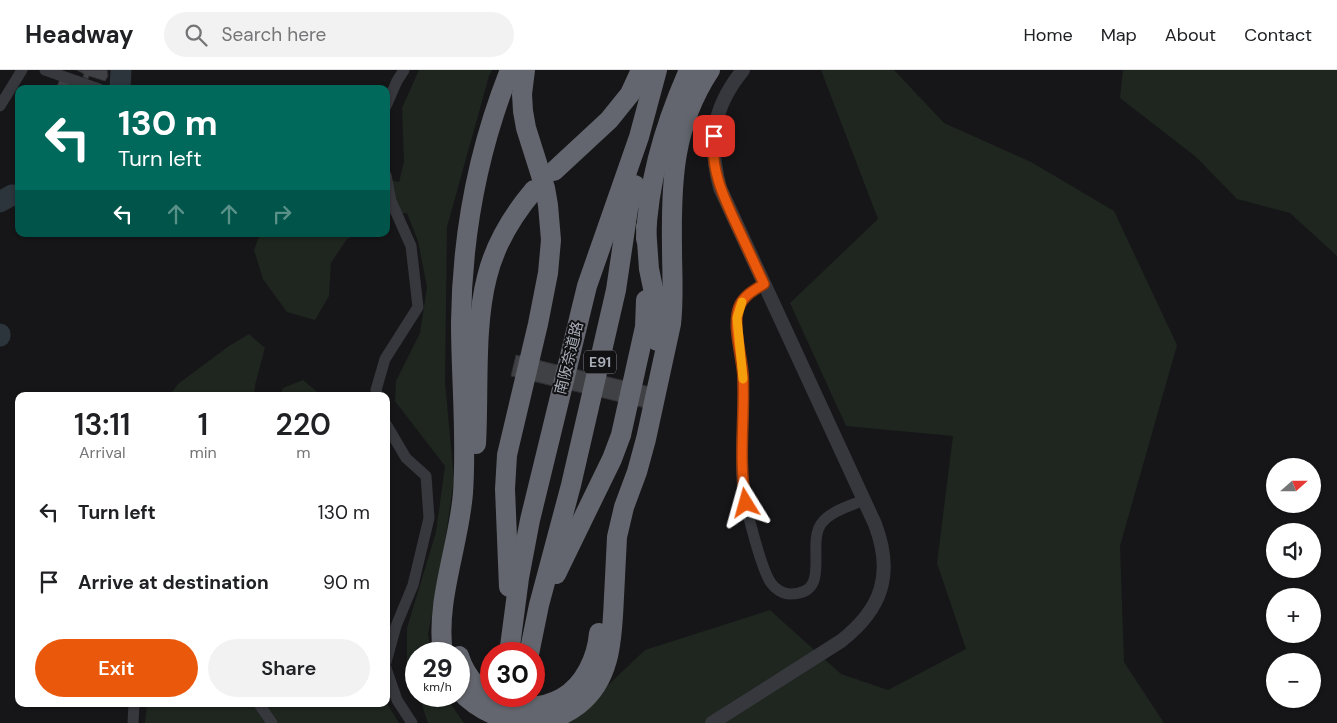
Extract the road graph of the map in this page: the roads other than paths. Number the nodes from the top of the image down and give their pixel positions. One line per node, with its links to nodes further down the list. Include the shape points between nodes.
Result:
1 (22, 70): 14 (street)
2 (45, 70): 12 (street)
3 (404, 70): 13 (street)
4 (510, 70): 23 (highway, via 482,156 464,261 461,323 465,446 461,513 443,611)
5 (525, 70): 25 (highway, E91, via 523,111 545,188 551,240 538,324 507,455 505,489)
6 (641, 70): 15 (highway, via 630,94 610,120)
7 (657, 70): 26 (highway, 南阪奈道路 / E91, via 638,137 587,286 530,520)
8 (668, 70): 27 (highway, 南阪奈道路 / E91, via 628,209 616,290)
9 (688, 70): 18 (highway, via 656,161)
10 (710, 70): 32 (highway, via 686,115 677,150 673,191 671,324 644,448 617,536 611,642 602,676 594,690 570,711 558,717 531,722 492,714)
11 (743, 70): 19 (street, via 729,88 720,108 715,125 714,167 720,188)
12 (88, 85)
13 (390, 97)
14 (0, 106)
15 (554, 171)
16 (534, 190): 24 (highway, via 501,238 483,298 474,491 455,612)
17 (390, 195): 20 (street, via 411,246 418,307 385,359)
18 (646, 226): 28 (highway, via 645,327 621,436 545,597); 30 (highway, via 658,334 633,453 609,521 599,640 589,667 573,690 563,698 541,706 518,706 496,700 478,688)
19 (764, 284): 22 (street); 22 (street, via 744,299 737,318 743,375 742,467 746,503 770,582 787,594 808,590 815,580 816,538 820,525 827,517)
20 (377, 392)
21 (390, 431): 29 (street, via 406,458 426,476 429,518 413,585)
22 (864, 500): 42 (street, via 884,554 882,583 872,609 841,641)
23 (442, 642)
24 (456, 642)
25 (510, 642)
26 (510, 642)
27 (531, 642)
28 (531, 642)
29 (390, 648)
30 (470, 677)
31 (390, 680): 39 (street, via 397,700)
32 (470, 700)
33 (134, 707): 37 (street)
34 (261, 707): 38 (street)
35 (501, 707): 40 (highway, bridge)
36 (521, 707): 41 (highway, bridge)
37 (133, 723)
38 (272, 723)
39 (412, 723)
40 (499, 723)
41 (519, 723)
42 (712, 723)

